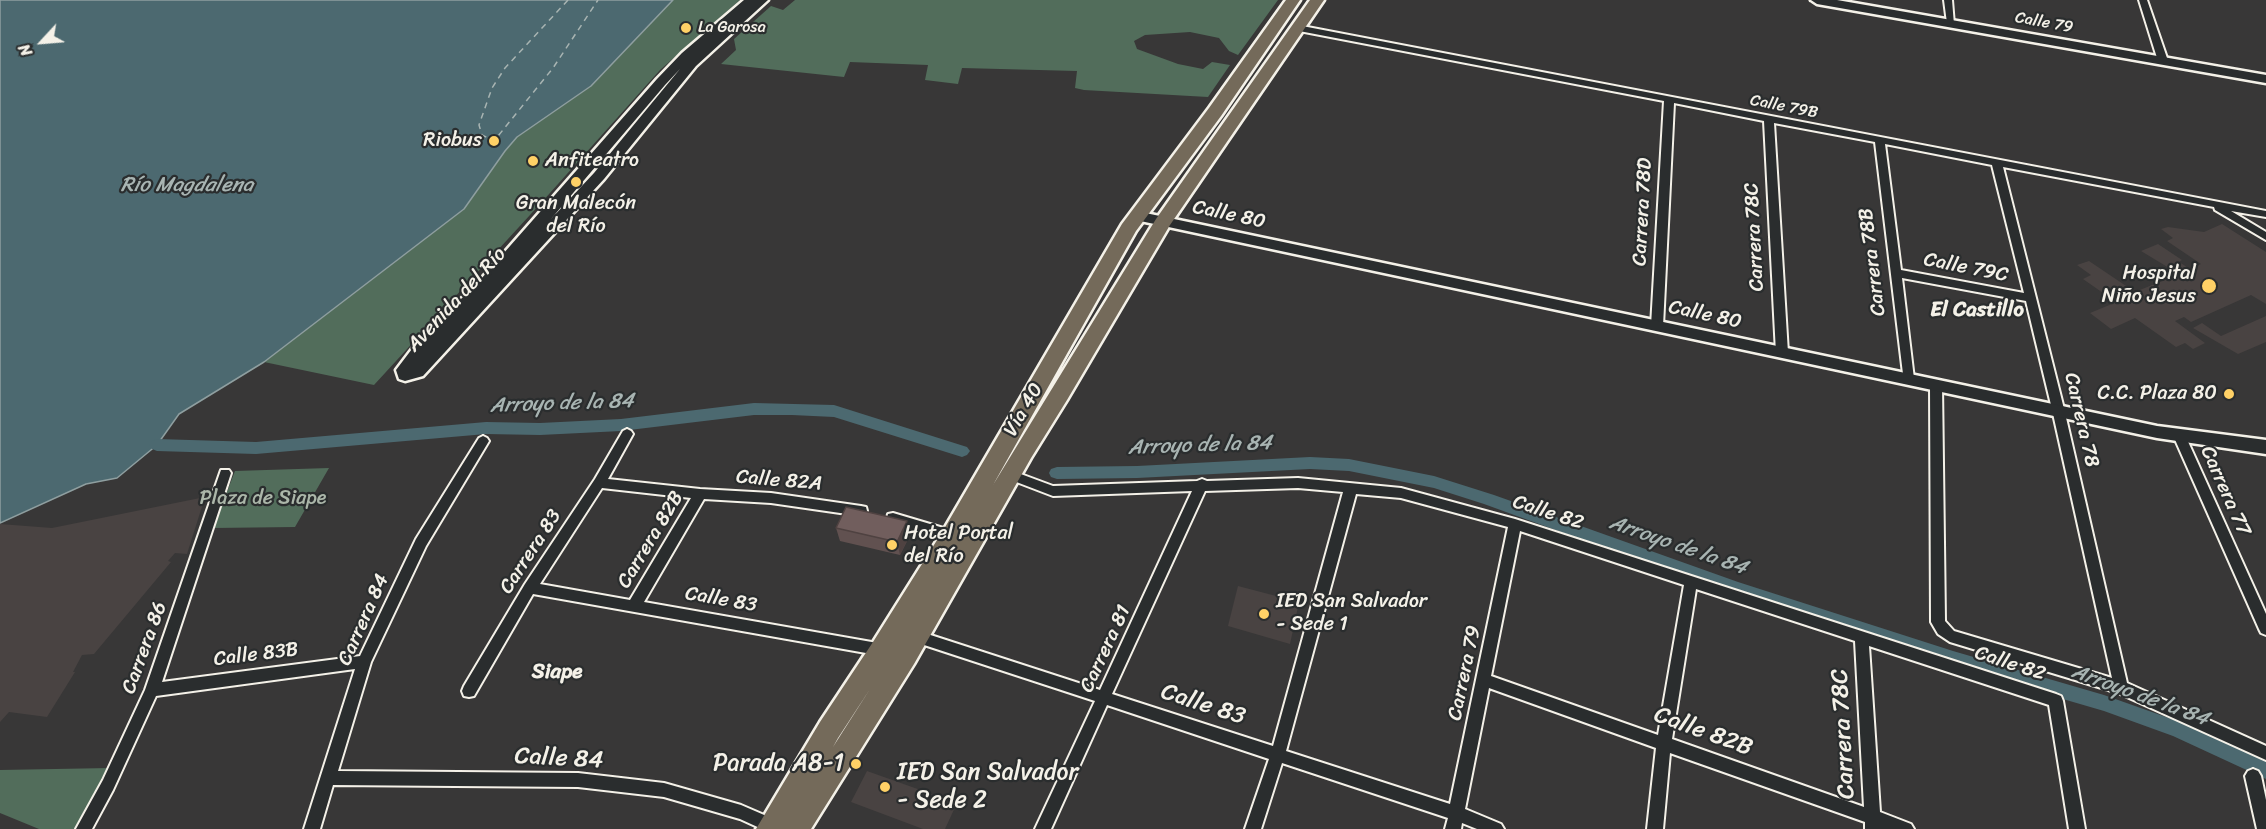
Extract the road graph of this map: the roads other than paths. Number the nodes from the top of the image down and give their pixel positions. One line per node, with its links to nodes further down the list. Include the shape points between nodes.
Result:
1 (751, 0): 11 (main road, Avenida del Río)
2 (762, 0): 19 (main road, Avenida del Río, via 692,63)
3 (1293, 0): 14 (highway, Vía 40)
4 (1317, 0): 9 (highway, Vía 40)
5 (1817, 0): 8 (main road, Calle 79)
6 (1948, 0): 8 (street)
7 (2143, 0): 10 (street)
8 (1951, 24): 10 (main road, Calle 79)
9 (1297, 28): 13 (street, Calle 79B); 15 (highway, Vía 40)
10 (2163, 61): 12 (main road, Calle 79)
11 (669, 74): 19 (main road, via 667,85 604,158); 19 (main road, Avenida del Río, via 486,283 421,349 404,370 405,375 417,372)
12 (2266, 79)
13 (1669, 100): 16 (street, Calle 79B); 27 (street, Carrera 78D)
14 (1218, 107): 15 (highway); 22 (highway, Vía 40)
15 (1239, 111): 23 (highway, Vía 40)
16 (1769, 119): 17 (street, Calle 79B); 28 (street, Carrera 78C)
17 (1880, 141): 18 (street, Calle 79B); 25 (street, Carrera 78B)
18 (1997, 163): 20 (street, Calle 79B); 26 (street, Carrera 78)
19 (599, 176)
20 (2211, 203): 21 (street, Calle 79B); 24 (street)
21 (2266, 214)
22 (1136, 216): 23 (main road, Calle 80); 43 (highway, Vía 40)
23 (1162, 223): 27 (main road, Calle 80); 37 (highway, Vía 40)
24 (2266, 237)
25 (1896, 273): 26 (street, Calle 79C); 29 (street, Carrera 78B)
26 (2030, 298): 31 (street, Carrera 78)
27 (1656, 326): 28 (main road, Calle 80)
28 (1782, 353): 29 (main road, Calle 80)
29 (1908, 379): 30 (main road, Calle 80)
30 (1936, 385): 31 (main road, Calle 80); 52 (street, Calle 82, via 1938,622 1942,630 1950,636)
31 (2058, 409): 33 (main road, Calle 80); 52 (street, Carrera 78)
32 (627, 434): 38 (street, Carrera 83)
33 (2178, 435): 35 (main road, Calle 80); 47 (street, Carrera 77)
34 (483, 441): 50 (street, Carrera 84, via 421,543)
35 (2266, 447)
36 (225, 473): 53 (street, Carrera 86)
37 (1010, 475): 39 (street, Calle 82, via 1053,491); 49 (highway, Vía 40)
38 (599, 483): 41 (street, Calle 82A); 45 (street, Carrera 83)
39 (1202, 484): 40 (street, Calle 82, via 1298,483); 55 (street, Carrera 81)
40 (1351, 488): 42 (street, Calle 82, via 1401,493); 58 (street)
41 (700, 494): 43 (street, Calle 82A, via 844,507); 46 (street, Carrera 82B)
42 (1515, 524): 44 (street, Calle 82); 51 (street, Carrera 79)
43 (952, 536): 49 (highway, Vía 40)
44 (1691, 581): 48 (street, Calle 82); 56 (street)
45 (530, 588): 46 (street, Calle 83); 54 (street, Carrera 83)
46 (634, 606): 49 (street, Calle 83)
47 (2266, 629)
48 (1862, 637): 62 (street, Carrera 78C); 72 (street, Calle 82, via 2056,701)
49 (899, 642): 55 (street, Calle 83); 63 (highway, Vía 40)
50 (364, 662): 53 (street, Calle 83B); 60 (street, Carrera 84)
51 (1484, 680): 56 (street, Calle 82B); 61 (street, Carrera 79)
52 (2121, 687): 57 (street, Calle 82)
53 (152, 690): 64 (street, Carrera 86)
54 (469, 691)
55 (1104, 699): 58 (street, Calle 83); 66 (street, Carrera 81)
56 (1664, 742): 62 (street, Calle 82B); 70 (street)
57 (2266, 753)
58 (1278, 754): 61 (street, Calle 83); 67 (street)
59 (2253, 776): 73 (street)
60 (330, 778): 63 (street, Calle 84, via 578,780 664,790 741,812); 65 (street, Carrera 84)
61 (1456, 813): 68 (street, Carrera 79); 69 (street, Calle 83)
62 (1872, 823): 71 (street, Calle 82B)
63 (779, 828)
64 (84, 829)
65 (312, 829)
66 (1043, 829)
67 (1253, 829)
68 (1453, 829)
69 (1496, 829)
70 (1654, 829)
71 (1906, 829)
72 (2077, 829)
73 (2265, 829)

